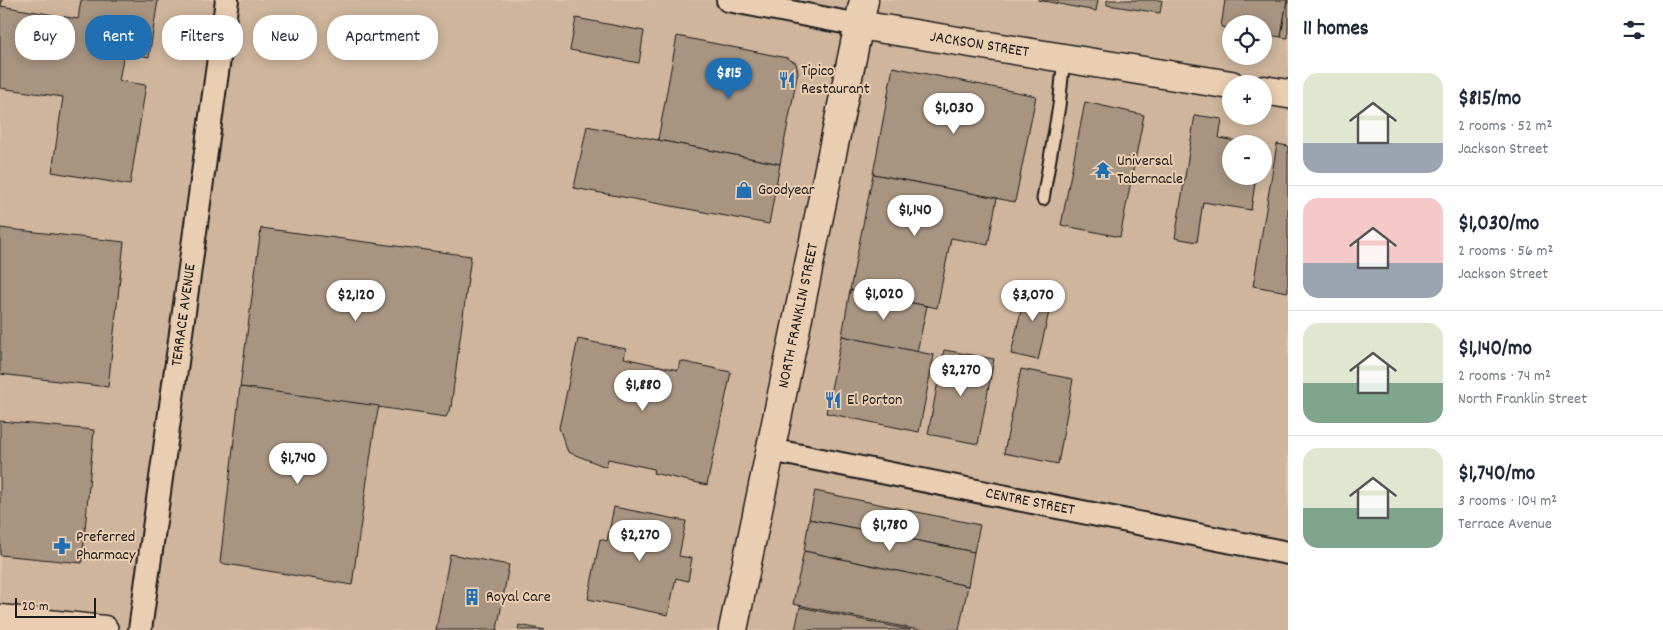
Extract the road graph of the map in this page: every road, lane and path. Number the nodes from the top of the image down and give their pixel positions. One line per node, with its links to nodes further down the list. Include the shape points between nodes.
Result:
1 (228, 0): 13 (street, TERRACE AVENUE)
2 (728, 0): 3 (street, JACKSON STREET)
3 (862, 13): 4 (main road, JACKSON STREET); 9 (main road, NORTH FRANKLIN STREET)
4 (1064, 58): 5 (main road, JACKSON STREET); 8 (lane)
5 (1222, 84)
6 (1272, 91): 7 (main road)
7 (1288, 94)
8 (1043, 199)
9 (770, 450): 10 (street, CENTRE STREET); 14 (main road, NORTH FRANKLIN STREET)
10 (1288, 553)
11 (0, 619): 12 (main road)
12 (104, 630)
13 (140, 630)
14 (733, 630)

